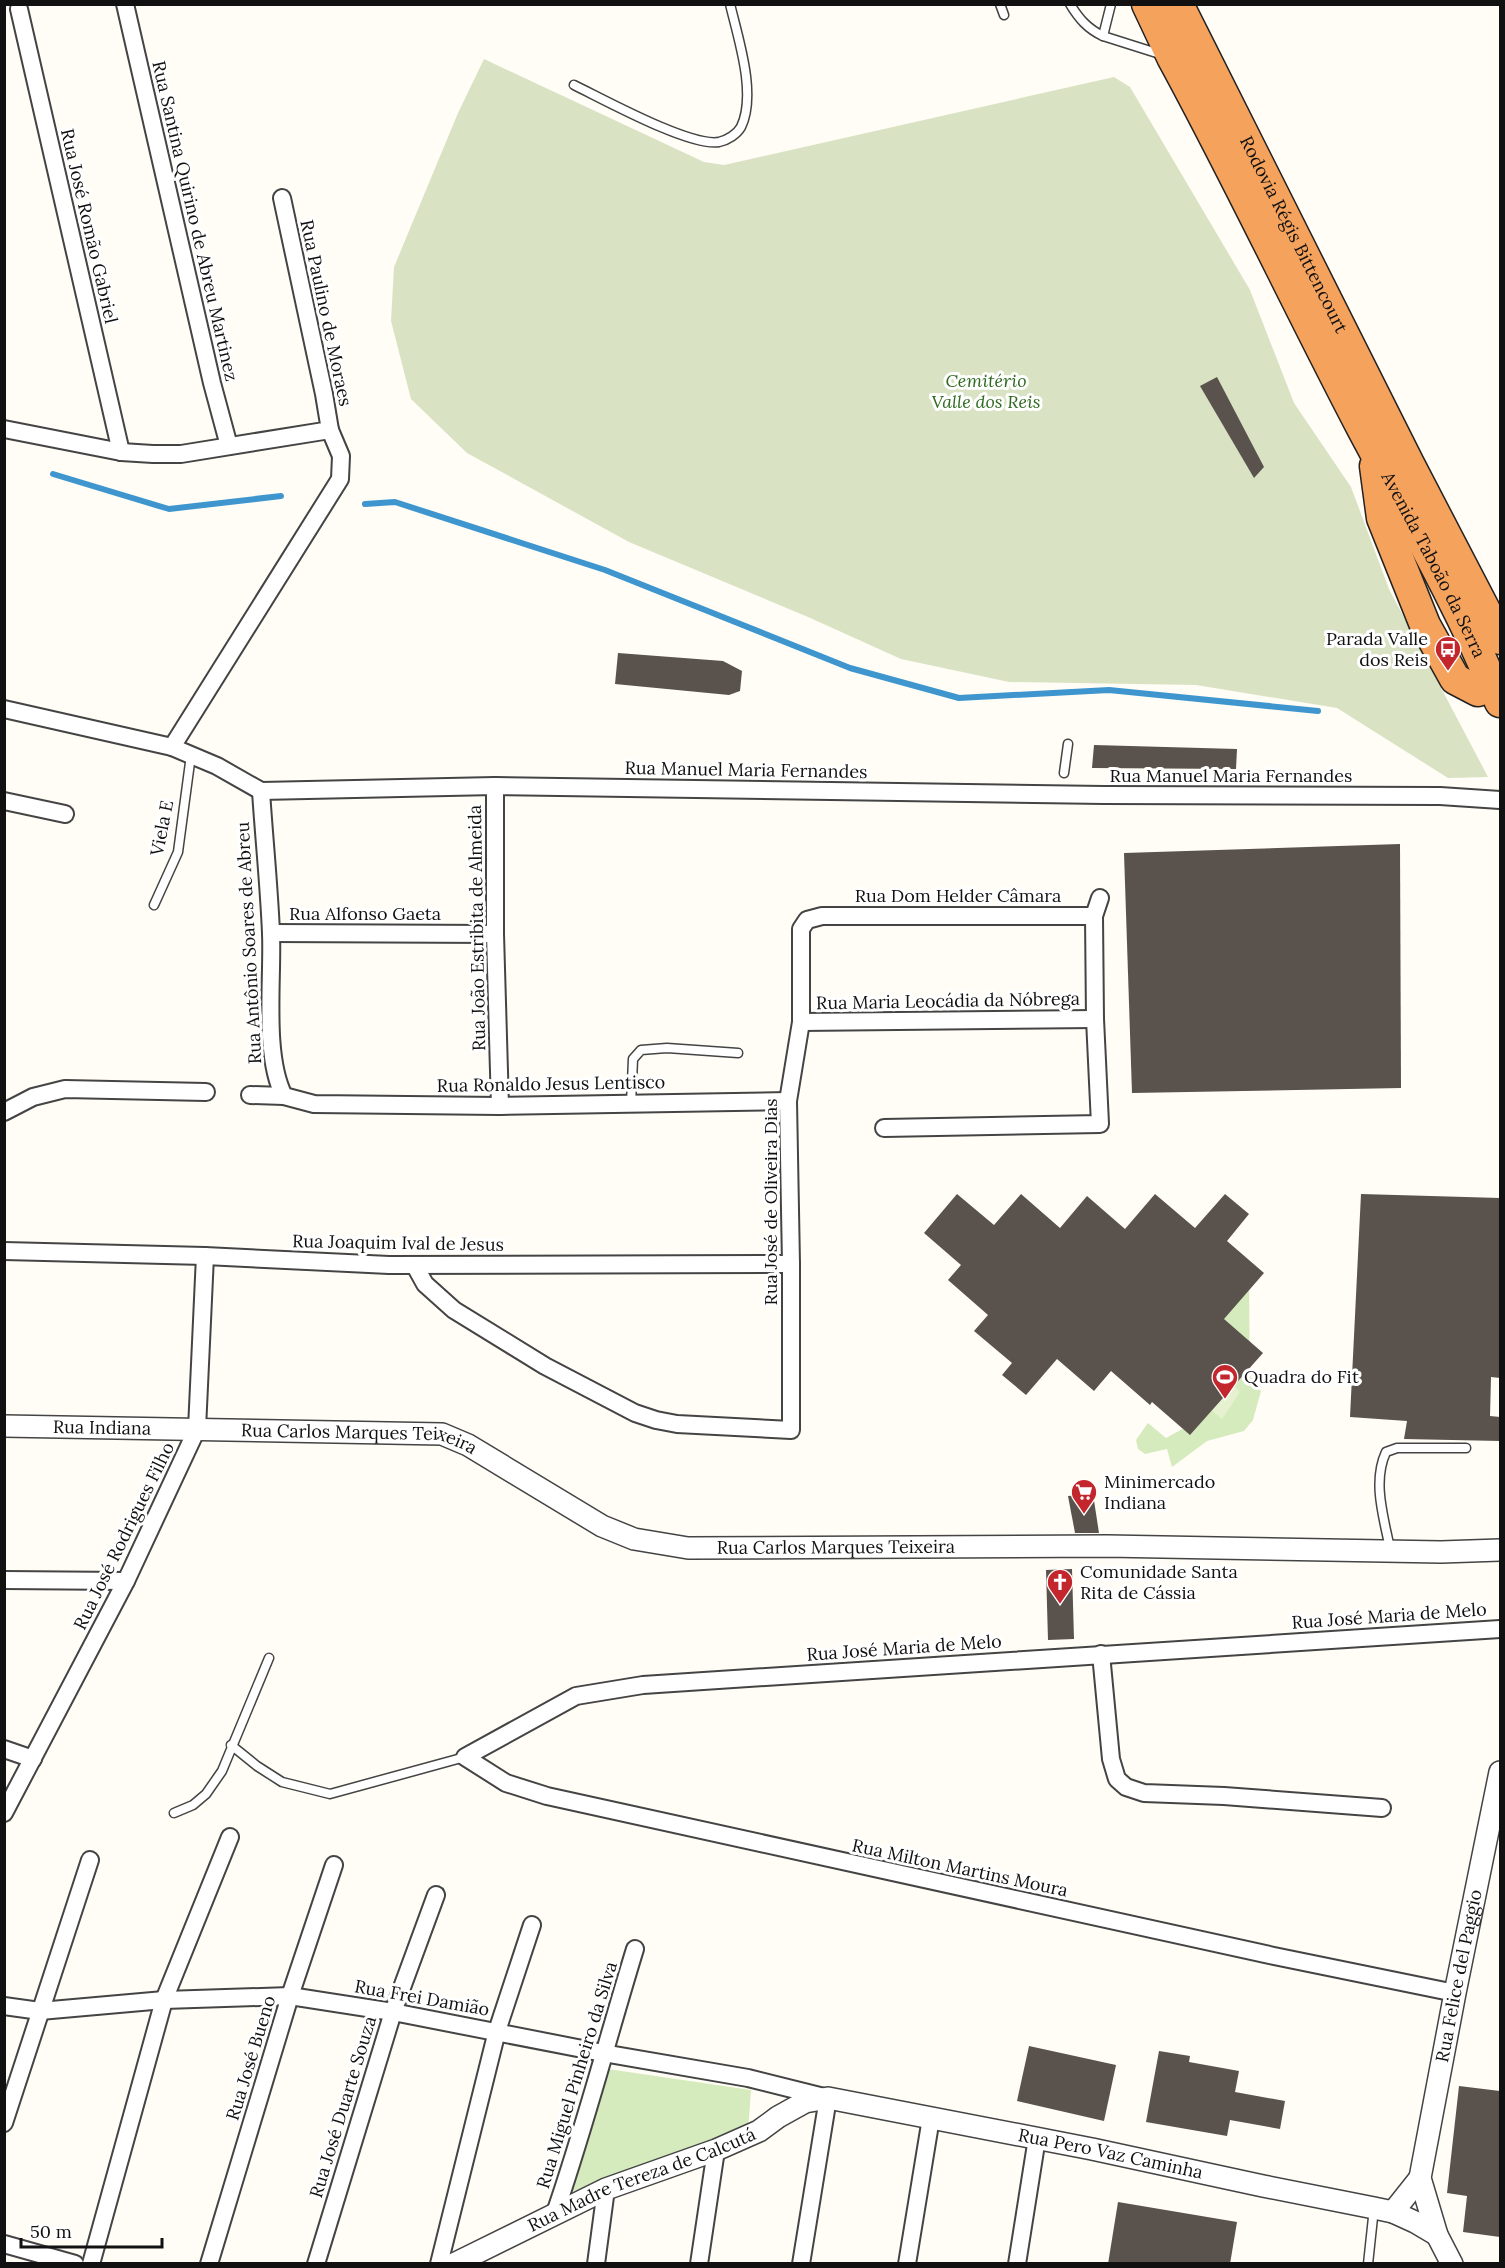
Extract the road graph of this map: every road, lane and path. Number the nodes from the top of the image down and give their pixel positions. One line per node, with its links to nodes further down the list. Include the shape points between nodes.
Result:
1 (125, 4): 17 (street, Rua Santina Quirino de Abreu Martinez)
2 (730, 4): 12 (lane, via 745,68 746,103 742,125 735,135 719,142 702,141 650,123)
3 (1000, 4): 9 (lane)
4 (1070, 4): 10 (lane, via 1079,19)
5 (1112, 4): 10 (lane)
6 (1147, 4): 11 (highway, Rodovia Régis Bittencourt)
7 (1178, 4): 19 (highway, Rodovia Régis Bittencourt)
8 (19, 9): 18 (street, Rua José Romão Gabriel)
9 (1004, 15)
10 (1103, 36): 11 (lane)
11 (1172, 57): 16 (highway, Rodovia Régis Bittencourt)
12 (574, 85)
13 (282, 198): 15 (street, Rua Paulino de Moraes)
14 (4, 429): 18 (street, Rua Paulino de Moraes)
15 (330, 430): 17 (street, Rua Paulino de Moraes); 24 (street, via 341,456 340,479)
16 (1368, 437): 21 (highway, Avenida Taboão da Serra)
17 (230, 446): 18 (street, Rua Paulino de Moraes, via 181,454)
18 (121, 452)
19 (1409, 464): 20 (highway, Avenida Taboão da Serra)
20 (1500, 639)
21 (1498, 690)
22 (4, 709): 24 (street)
23 (1068, 744): 26 (lane)
24 (172, 747): 25 (street)
25 (191, 754): 28 (street); 33 (lane, Viela E, via 178,852)
26 (1064, 773)
27 (495, 786): 28 (street, Rua Manuel Maria Fernandes); 29 (street, Rua Manuel Maria Fernandes, via 1104,802 1440,796); 37 (street, Rua João Estribita de Almeida)
28 (261, 791): 36 (street, Rua Antônio Soares de Abreu)
29 (1500, 800)
30 (4, 801): 31 (street)
31 (65, 814)
32 (1100, 898): 35 (street)
33 (154, 905)
34 (822, 916): 35 (street, Rua Dom Helder Câmara); 39 (street, Rua José de Oliveira Dias, via 807,920 801,929)
35 (1094, 916): 38 (street)
36 (271, 933): 37 (street, Rua Alfonso Gaeta); 43 (street, Rua Antônio Soares de Abreu, via 272,1050 277,1082)
37 (495, 934): 46 (street, Rua João Estribita de Almeida)
38 (1095, 1019): 39 (street, Rua Maria Leocádia da Nóbrega); 48 (street, via 1101,1124)
39 (801, 1022): 44 (street, Rua José de Oliveira Dias)
40 (738, 1053): 45 (lane, via 641,1050 633,1059)
41 (206, 1092): 47 (street, via 65,1089 33,1097)
42 (250, 1095): 43 (street)
43 (284, 1096): 46 (street, Rua Ronaldo Jesus Lentisco, via 314,1104)
44 (788, 1101): 45 (street, Rua Ronaldo Jesus Lentisco); 51 (street, Rua José de Oliveira Dias)
45 (631, 1104): 46 (street, Rua Ronaldo Jesus Lentisco)
46 (500, 1106)
47 (4, 1112)
48 (884, 1128)
49 (4, 1251): 50 (street, Rua Joaquim Ival de Jesus)
50 (205, 1256): 52 (street, Rua Joaquim Ival de Jesus); 54 (street, Rua José Rodrigues Filho)
51 (791, 1264): 52 (street, Rua Joaquim Ival de Jesus); 52 (street, Rua José de Oliveira Dias, via 791,1430 677,1424 634,1413 545,1366 454,1310 425,1284)
52 (415, 1266)
53 (4, 1426): 54 (street, Rua Indiana)
54 (197, 1429): 57 (street, Rua Carlos Marques Teixeira, via 442,1434 468,1445 602,1526 634,1539 664,1545 1107,1546); 59 (street, Rua José Rodrigues Filho)
55 (1466, 1448): 57 (lane, via 1386,1452 1379,1477)
56 (1500, 1550): 57 (street, Rua Carlos Marques Teixeira)
57 (1390, 1552)
58 (4, 1580): 59 (street)
59 (126, 1581): 66 (street, Rua José Rodrigues Filho)
60 (1500, 1629): 61 (street, Rua José Maria de Melo)
61 (1101, 1653): 65 (street, Rua José Maria de Melo, via 606,1690 576,1696); 68 (street, via 1111,1759 1117,1779 1125,1787 1144,1793)
62 (268, 1658): 63 (lane)
63 (231, 1745): 65 (lane, Rua José Maria de Melo, via 282,1782 330,1794); 70 (lane, via 222,1770 206,1794)
64 (4, 1749): 66 (street)
65 (465, 1756): 77 (street, Rua Milton Martins Moura, via 506,1783 547,1796 1262,1954)
66 (33, 1759): 69 (street, Rua José Rodrigues Filho)
67 (1500, 1772): 77 (street, Rua Felice del Paggio)
68 (1382, 1808)
69 (4, 1813)
70 (174, 1814)
71 (230, 1837): 79 (street)
72 (90, 1860): 81 (street)
73 (334, 1865): 78 (street, Rua José Bueno)
74 (436, 1895): 82 (street, Rua José Duarte Souza)
75 (532, 1925): 83 (street)
76 (635, 1949): 84 (street, Rua Miguel Pinheiro da Silva)
77 (1455, 1992): 90 (street, Rua Felice del Paggio)
78 (290, 1996): 79 (street, Rua Frei Damião); 82 (street, Rua Frei Damião); 99 (street, Rua José Bueno)
79 (164, 2000): 81 (street, Rua Frei Damião); 98 (street)
80 (4, 2006): 81 (street, Rua Frei Damião)
81 (39, 2011): 87 (street)
82 (393, 2012): 83 (street, Rua Frei Damião); 100 (street, Rua José Duarte Souza)
83 (497, 2031): 84 (street, Rua Frei Damião); 101 (street)
84 (603, 2054): 85 (street, Rua Frei Damião, via 748,2078); 93 (street, Rua Miguel Pinheiro da Silva)
85 (828, 2098): 86 (street, Rua Pero Vaz Caminha); 89 (street, Rua Madre Tereza de Calcutá, via 806,2102 759,2131); 104 (street)
86 (932, 2118): 88 (street, Rua Pero Vaz Caminha); 105 (street)
87 (4, 2123)
88 (1037, 2138): 92 (street, Rua Pero Vaz Caminha); 106 (street)
89 (716, 2150): 91 (street, Rua Madre Tereza de Calcutá); 103 (street)
90 (1420, 2178): 92 (street); 94 (street)
91 (606, 2189): 93 (street, Rua Madre Tereza de Calcutá); 102 (street)
92 (1383, 2210): 94 (street, Rua Pero Vaz Caminha); 107 (lane)
93 (555, 2213): 96 (street, Rua Madre Tereza de Calcutá)
94 (1437, 2235): 108 (street)
95 (4, 2244): 97 (street)
96 (465, 2262)
97 (75, 2264)
98 (91, 2264)
99 (209, 2264)
100 (316, 2264)
101 (439, 2264)
102 (596, 2264)
103 (699, 2264)
104 (801, 2264)
105 (907, 2264)
106 (1017, 2264)
107 (1368, 2264)
108 (1452, 2264)

